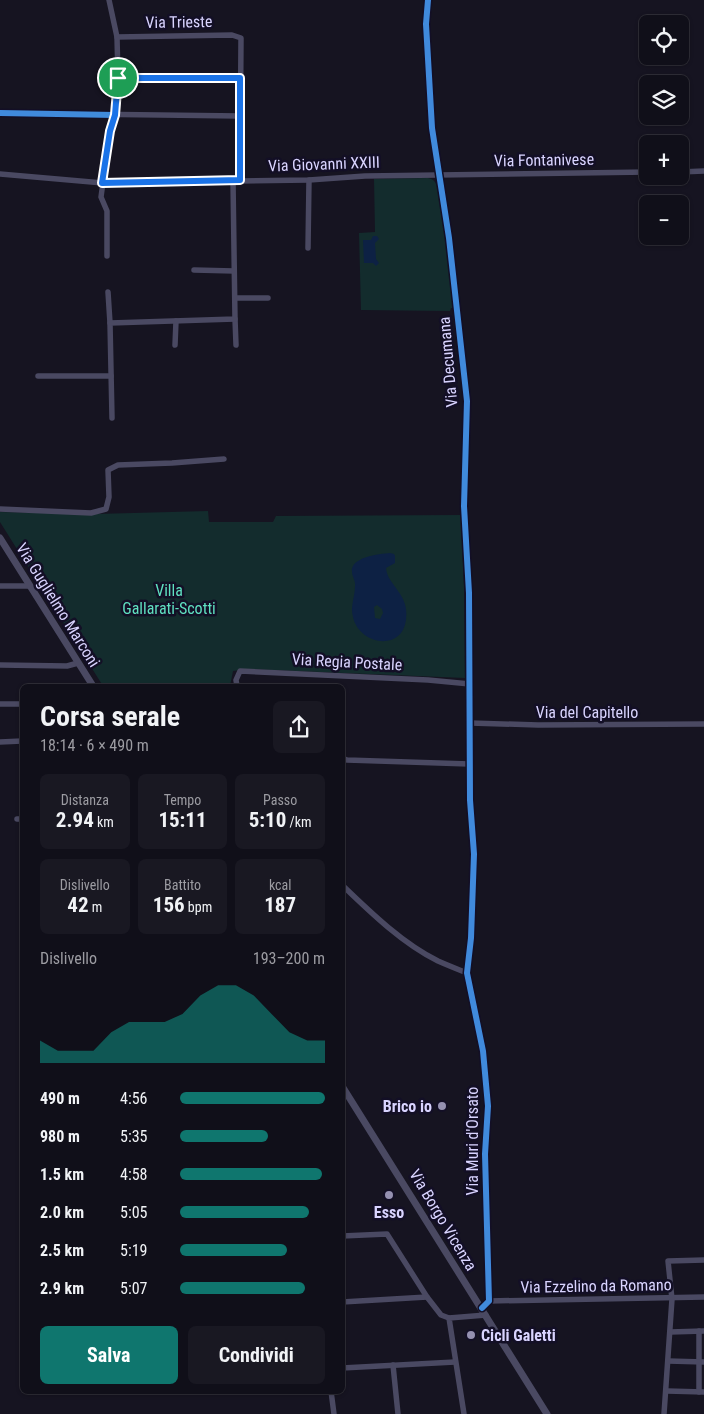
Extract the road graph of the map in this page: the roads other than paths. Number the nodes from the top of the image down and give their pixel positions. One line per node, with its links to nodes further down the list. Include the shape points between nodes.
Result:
1 (109, 0): 3 (street)
2 (428, 0): 13 (street, Via Decumana, via 426,24 432,128)
3 (117, 37): 4 (street); 5 (street, Via Trieste, via 232,35 240,38)
4 (118, 78): 5 (street); 7 (street)
5 (240, 78): 8 (street)
6 (0, 113): 7 (street)
7 (115, 115): 8 (street); 16 (street)
8 (240, 116): 15 (street)
9 (704, 171): 11 (street)
10 (639, 172): 13 (street, Via Fontanivese)
11 (689, 172)
12 (0, 174): 16 (street, Via Giovanni XXIII)
13 (440, 175): 14 (street, Via Giovanni XXIII); 41 (street, Via Decumana, via 467,401 464,506)
14 (309, 180): 15 (street, Via Giovanni XXIII); 17 (street)
15 (236, 181): 16 (street, Via Giovanni XXIII); 20 (street)
16 (102, 183): 18 (street, via 101,197 107,211)
17 (308, 248)
18 (107, 256)
19 (194, 270): 20 (street)
20 (234, 274): 22 (street)
21 (108, 292): 26 (street)
22 (235, 298): 23 (street); 24 (street)
23 (268, 298)
24 (236, 319): 25 (street); 28 (street)
25 (176, 321): 26 (street); 27 (street)
26 (110, 323): 30 (street)
27 (175, 345)
28 (236, 345)
29 (38, 376): 30 (street)
30 (112, 376): 31 (street)
31 (112, 418)
32 (224, 459): 33 (street, via 118,465 108,470 106,509 92,513)
33 (0, 509)
34 (0, 538): 36 (street, Via Guglielmo Marconi)
35 (0, 586): 36 (street)
36 (30, 586): 37 (street, Via Guglielmo Marconi)
37 (78, 663): 38 (street, via 67,666); 39 (street, Via Guglielmo Marconi)
38 (0, 665)
39 (92, 684)
40 (237, 684): 41 (street, Via Regia Postale, via 240,671)
41 (470, 684): 44 (street, Via Decumana)
42 (0, 704): 43 (street)
43 (20, 704)
44 (470, 723): 45 (street, Via del Capitello); 49 (street, Via Decumana)
45 (704, 724)
46 (20, 741): 47 (street)
47 (0, 742)
48 (345, 759): 49 (street)
49 (469, 764): 51 (street, Via Muri d'Orsato, via 474,854)
50 (345, 888): 51 (street, via 401,937 436,960)
51 (467, 973): 58 (street, Via Muri d'Orsato, via 484,1051 488,1106 485,1154)
52 (345, 1091): 60 (street, Via Borgo Vicenza)
53 (345, 1236): 55 (street, via 387,1234)
54 (704, 1260): 57 (street, via 668,1261)
55 (428, 1297): 59 (street); 61 (street, via 441,1315)
56 (704, 1298): 57 (street, Via Ezzelino da Romano)
57 (672, 1299): 58 (street, Via Ezzelino da Romano); 63 (street)
58 (489, 1301): 60 (street)
59 (345, 1302)
60 (484, 1312): 61 (street); 75 (street, Via Borgo Vicenza)
61 (449, 1318): 65 (street)
62 (702, 1331): 63 (street); 66 (street)
63 (670, 1332): 64 (street)
64 (668, 1361): 66 (street); 69 (street)
65 (455, 1362): 67 (street); 74 (street)
66 (702, 1362): 70 (street)
67 (393, 1365): 68 (street); 73 (street)
68 (345, 1368)
69 (667, 1391): 70 (street); 76 (street)
70 (702, 1392)
71 (331, 1394): 72 (street)
72 (334, 1414)
73 (398, 1414)
74 (464, 1414)
75 (547, 1414)
76 (664, 1414)

